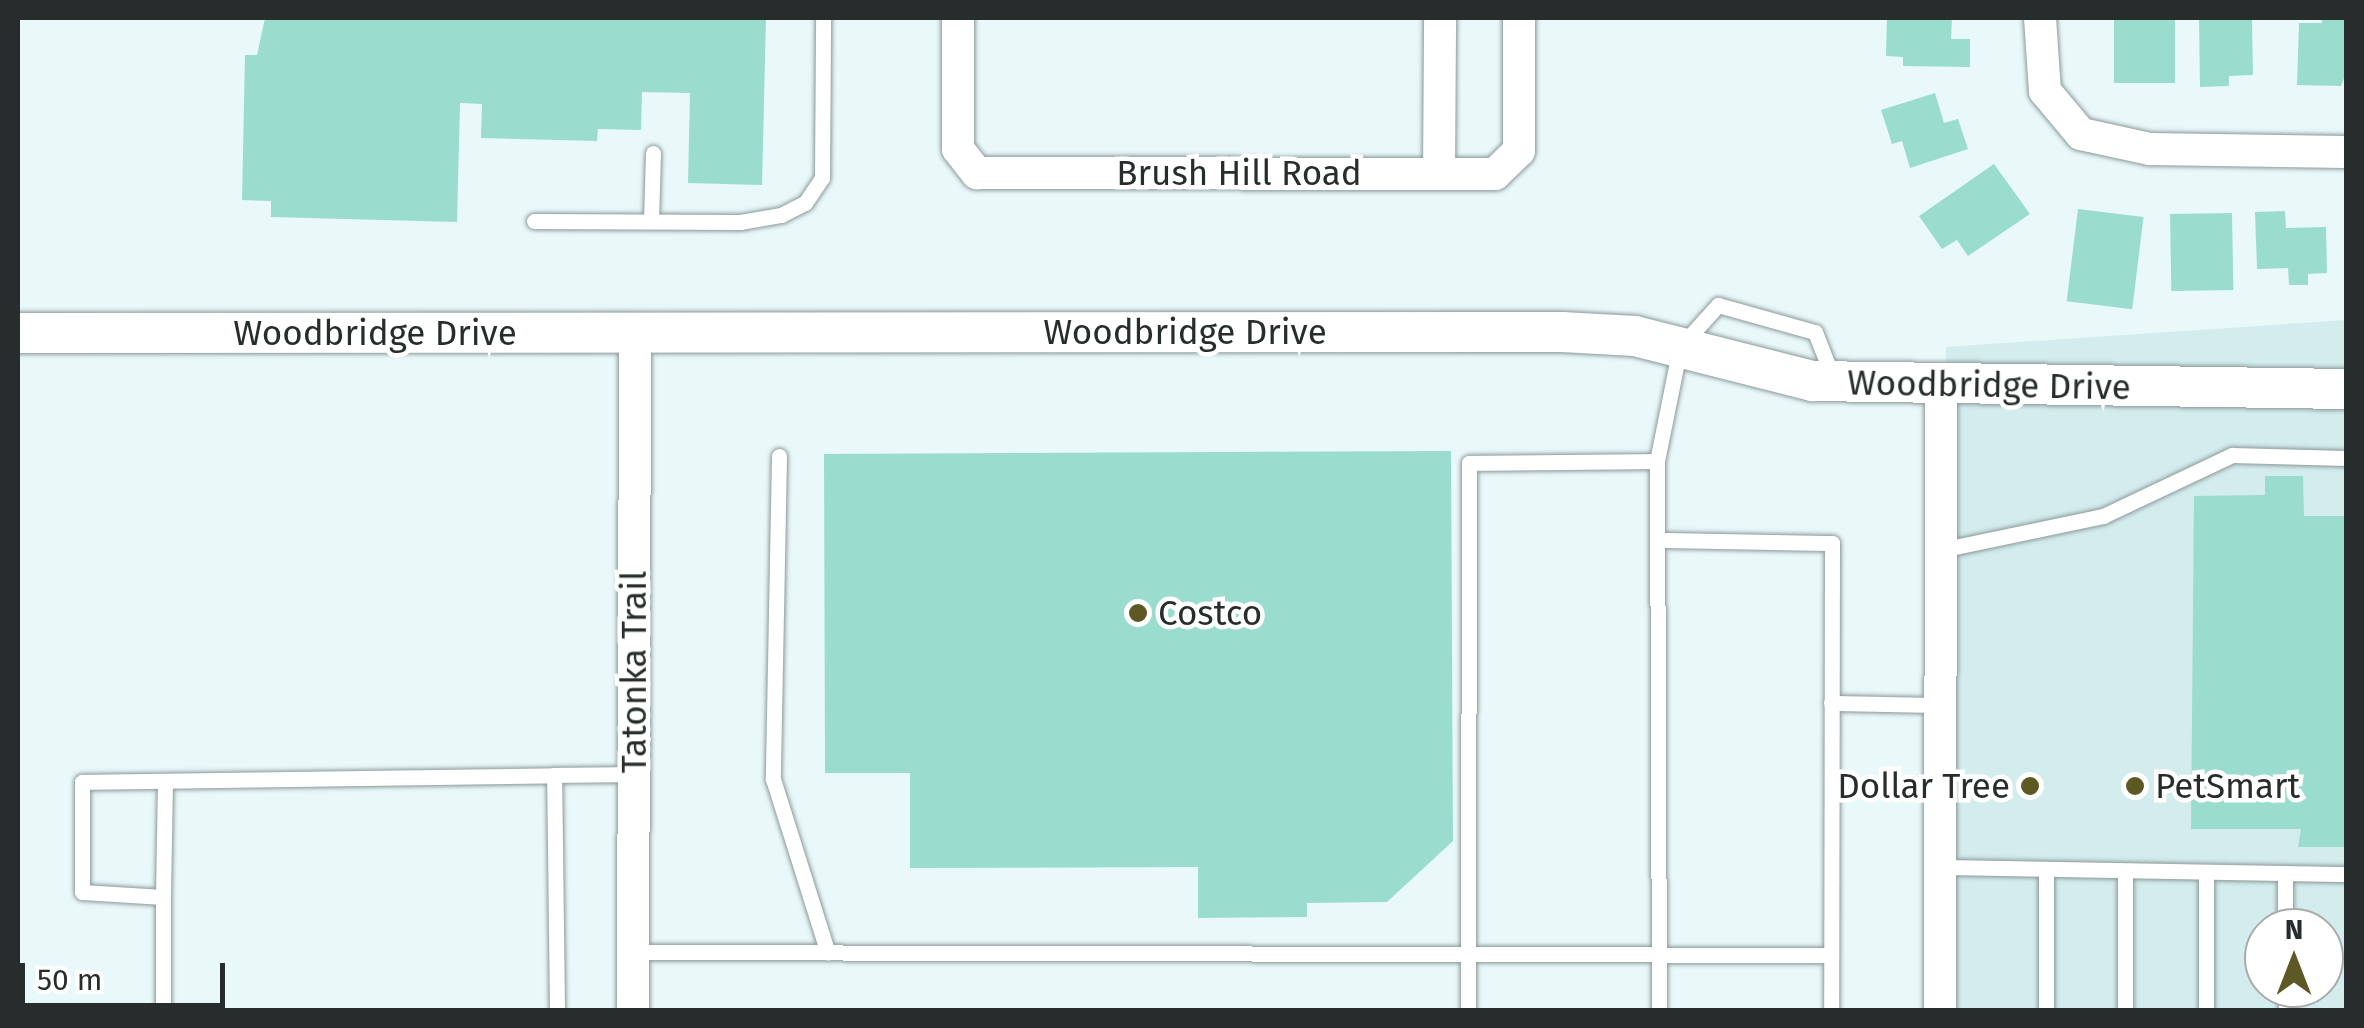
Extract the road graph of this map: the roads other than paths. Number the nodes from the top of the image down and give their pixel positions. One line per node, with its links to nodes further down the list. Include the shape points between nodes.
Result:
1 (823, 18): 10 (lane, via 822,178 805,202 782,215 740,222)
2 (958, 18): 8 (street, Brush Hill Road, via 958,149 976,173)
3 (1440, 18): 8 (street)
4 (1519, 18): 8 (street, Brush Hill Road, via 1518,155 1495,174)
5 (2040, 18): 6 (street, via 2045,91 2081,134 2150,148)
6 (2346, 152)
7 (652, 153): 10 (lane)
8 (1440, 174)
9 (534, 221): 10 (lane)
10 (651, 221)
11 (18, 333): 12 (street, Woodbridge Drive)
12 (634, 333): 13 (street, Woodbridge Drive, via 1562,332); 23 (street, Tatonka Trail)
13 (1680, 347): 14 (street, Woodbridge Drive, via 1835,382); 18 (lane)
14 (1940, 388): 15 (street, Woodbridge Drive); 20 (street)
15 (2346, 389)
16 (778, 456): 35 (lane, via 773,780)
17 (2346, 458): 20 (lane, via 2232,455 2102,516)
18 (1657, 461): 19 (lane); 37 (lane, via 1469,463)
19 (1660, 540): 21 (lane, via 1832,543); 36 (lane)
20 (1940, 550): 22 (street)
21 (1831, 703): 22 (lane); 38 (lane)
22 (1940, 705): 26 (street)
23 (633, 774): 24 (lane); 34 (street, Tatonka Trail)
24 (554, 776): 25 (lane); 40 (lane)
25 (164, 781): 32 (lane); 32 (lane, via 82,782 82,892)
26 (1938, 868): 27 (lane); 45 (street)
27 (2046, 869): 28 (lane); 46 (lane)
28 (2125, 871): 29 (lane); 47 (lane)
29 (2206, 872): 30 (lane); 48 (lane)
30 (2285, 873): 31 (lane); 33 (lane)
31 (2346, 874)
32 (163, 896): 39 (lane)
33 (2285, 908)
34 (633, 952): 35 (lane); 41 (street, Tatonka Trail)
35 (828, 953): 37 (lane)
36 (1659, 953): 37 (lane); 38 (lane); 43 (lane)
37 (1467, 954): 42 (lane)
38 (1831, 954): 44 (lane)
39 (163, 1010)
40 (558, 1010)
41 (633, 1010)
42 (1468, 1010)
43 (1658, 1010)
44 (1831, 1010)
45 (1940, 1010)
46 (2046, 1010)
47 (2125, 1010)
48 (2206, 1010)

